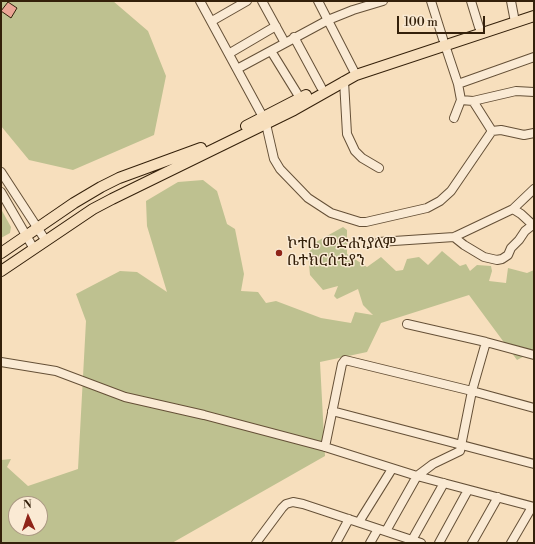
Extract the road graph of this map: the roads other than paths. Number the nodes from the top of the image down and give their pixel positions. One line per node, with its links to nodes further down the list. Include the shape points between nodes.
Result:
1 (200, 1): 14 (street)
2 (247, 1): 14 (street)
3 (262, 1): 15 (street)
4 (318, 1): 13 (street)
5 (383, 1): 9 (street)
6 (431, 1): 18 (street)
7 (471, 1): 16 (street)
8 (511, 1): 12 (street)
9 (371, 3): 13 (street)
10 (534, 9): 12 (main road)
11 (534, 16): 12 (main road)
12 (515, 18): 16 (main road); 18 (main road)
13 (328, 20): 17 (street); 24 (street)
14 (212, 21): 21 (street)
15 (276, 26): 19 (street); 21 (street)
16 (479, 27): 18 (main road)
17 (294, 37): 19 (street); 27 (street)
18 (444, 42): 24 (main road, via 378,60); 26 (street)
19 (285, 43): 20 (street)
20 (270, 51): 23 (street); 29 (street)
21 (230, 53): 23 (street)
22 (534, 57): 26 (street)
23 (238, 69): 33 (street)
24 (355, 72): 25 (main road); 27 (main road)
25 (344, 81): 33 (main road); 37 (street, via 347,134 355,151)
26 (458, 84): 30 (street)
27 (321, 87): 29 (main road)
28 (534, 92): 31 (street, via 516,91)
29 (300, 98): 33 (main road)
30 (461, 100): 31 (street); 32 (street)
31 (473, 101): 34 (street)
32 (454, 118)
33 (264, 120): 34 (street, via 274,159 291,182 308,198 331,213 360,222 427,208 440,201 451,191); 36 (main road)
34 (492, 131): 35 (street)
35 (534, 134)
36 (202, 151): 43 (main road, via 119,178); 46 (main road, via 93,209)
37 (379, 168)
38 (1, 172): 43 (street)
39 (534, 189): 41 (street)
40 (1, 192): 44 (street)
41 (513, 209): 42 (street); 45 (street)
42 (533, 224): 45 (street, via 524,231 508,255 497,260 484,257)
43 (38, 228): 44 (main road); 46 (street)
44 (27, 236): 48 (street); 49 (main road)
45 (454, 237): 47 (street)
46 (46, 241): 48 (main road)
47 (379, 242)
48 (34, 249): 50 (main road)
49 (1, 253)
50 (1, 271)
51 (407, 324): 52 (street)
52 (486, 342): 53 (street); 55 (street)
53 (534, 355)
54 (1, 362): 59 (street, via 56,371 125,397)
55 (472, 391): 56 (street); 57 (street, via 345,360); 58 (street)
56 (534, 408)
57 (332, 410): 58 (street); 59 (street)
58 (462, 444): 60 (street); 62 (street, via 460,451 433,464)
59 (325, 447): 61 (street)
60 (534, 464)
61 (392, 469): 62 (street); 68 (street)
62 (418, 476): 63 (street); 69 (street)
63 (444, 483): 64 (street); 70 (street)
64 (468, 490): 65 (street); 75 (street)
65 (498, 497): 66 (street); 76 (street)
66 (533, 507): 77 (street)
67 (349, 519): 68 (street); 71 (street, via 293,502 282,508); 72 (street)
68 (359, 522): 69 (street)
69 (382, 530): 70 (street); 73 (street)
70 (406, 540): 74 (street)
71 (256, 543)
72 (336, 543)
73 (370, 543)
74 (421, 543)
75 (439, 543)
76 (472, 543)
77 (511, 543)

